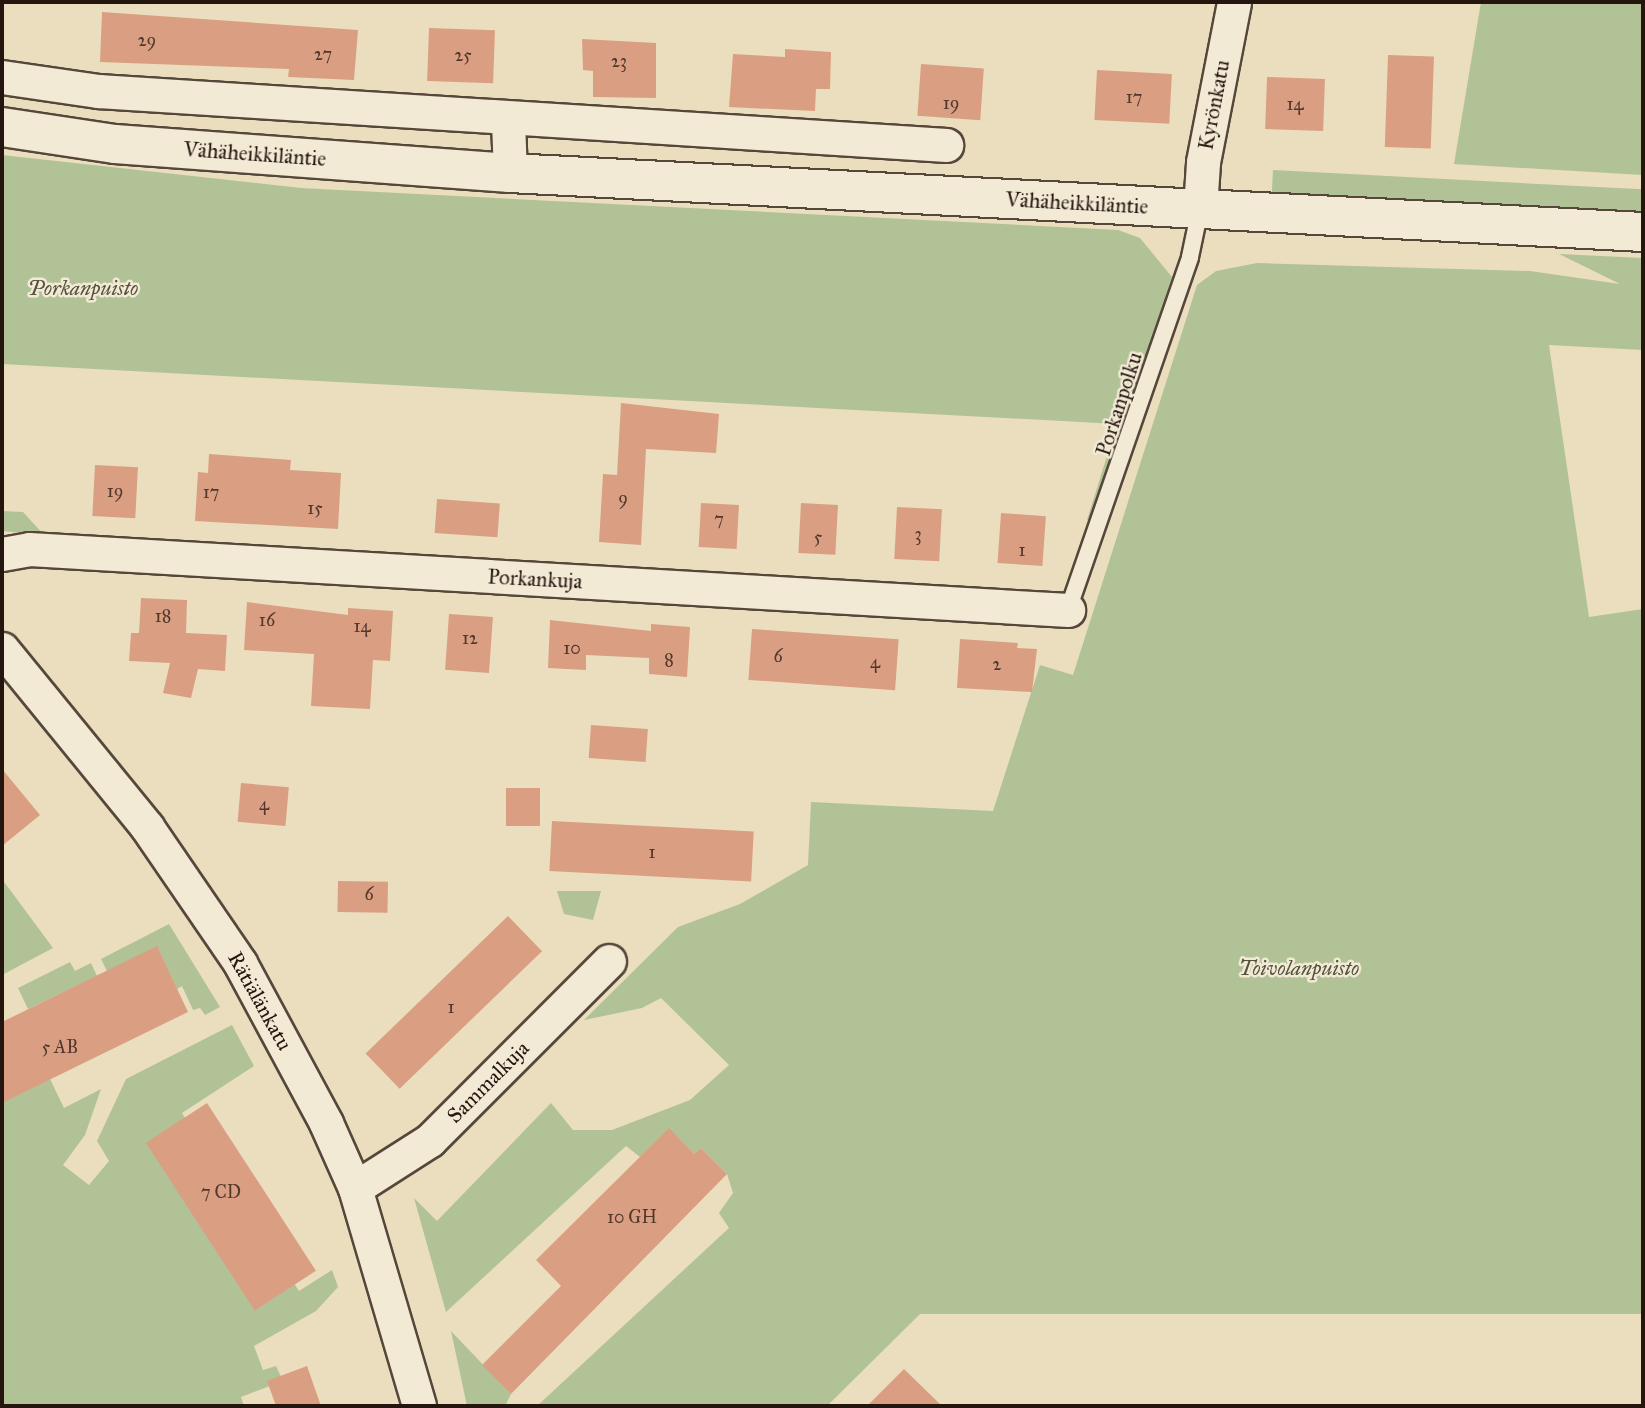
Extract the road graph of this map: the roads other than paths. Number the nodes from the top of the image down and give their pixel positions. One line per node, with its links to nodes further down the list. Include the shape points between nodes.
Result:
1 (1234, 2): 7 (street, Kyrönkatu, via 1203,162)
2 (2, 77): 3 (street, via 98,91)
3 (508, 121): 5 (street); 6 (street)
4 (2, 127): 6 (street, Vähäheikkiläntie, via 115,144)
5 (946, 145)
6 (510, 173): 7 (street, Vähäheikkiläntie)
7 (1200, 209): 8 (street, Vähäheikkiläntie); 10 (lane, Porkanpolku, via 1190,257)
8 (1643, 232)
9 (2, 554): 10 (street, Porkankuja, via 29,549)
10 (1068, 610)
11 (2, 649): 13 (street, Rätiälänkatu, via 148,827 240,963 326,1123)
12 (609, 961): 13 (street, Sammalkuja, via 430,1140)
13 (355, 1188): 14 (street, Rätiälänkatu)
14 (419, 1406)

